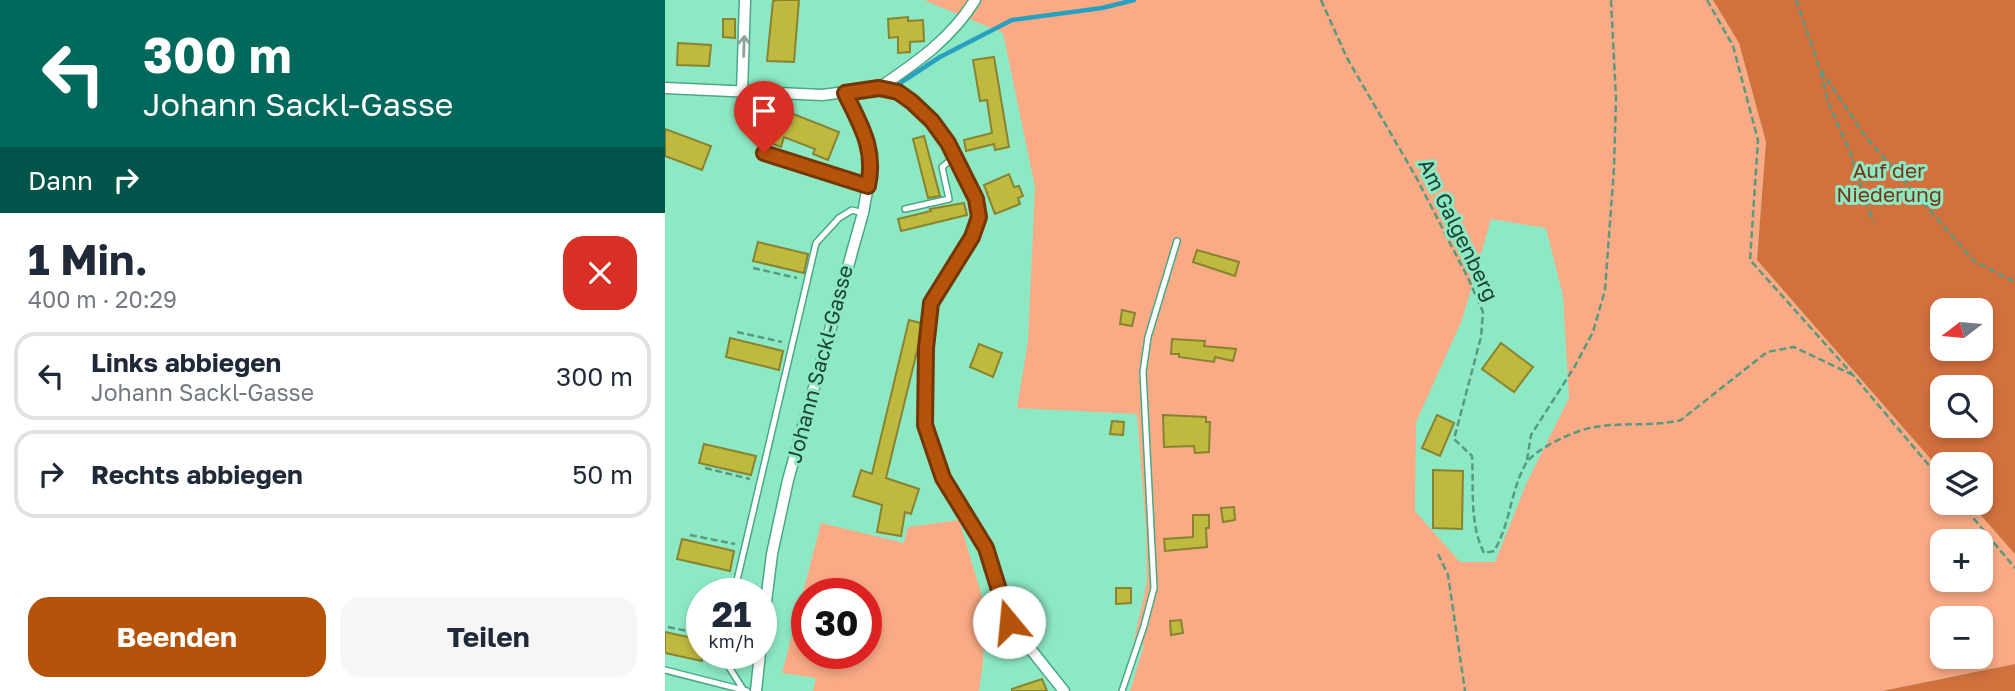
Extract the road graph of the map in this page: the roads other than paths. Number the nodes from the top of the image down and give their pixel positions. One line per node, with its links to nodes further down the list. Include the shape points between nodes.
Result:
1 (745, 0): 5 (street, one-way to 1)
2 (975, 0): 4 (street, via 946,39)
3 (665, 88): 5 (street)
4 (879, 88): 6 (street); 8 (street, via 898,92 912,102 932,121)
5 (742, 92): 6 (street)
6 (845, 93): 9 (street, Johann Sackl-Gasse, via 868,141)
7 (764, 153): 9 (lane)
8 (956, 156): 10 (lane, via 942,167 949,199); 20 (street, via 976,199 979,217 972,237 931,303 925,425 943,478 986,548 1009,622)
9 (868, 186): 11 (street, Johann Sackl-Gasse)
10 (905, 209)
11 (863, 213): 13 (lane, via 852,211 839,218 816,243); 14 (street, Johann Sackl-Gasse, via 788,480)
12 (1177, 241): 21 (lane, via 1147,337 1143,372 1154,588)
13 (738, 578)
14 (769, 578)
15 (731, 669): 18 (lane)
16 (758, 669): 19 (street)
17 (665, 670): 18 (lane)
18 (746, 691)
19 (756, 691)
20 (1064, 691)
21 (1122, 691)

